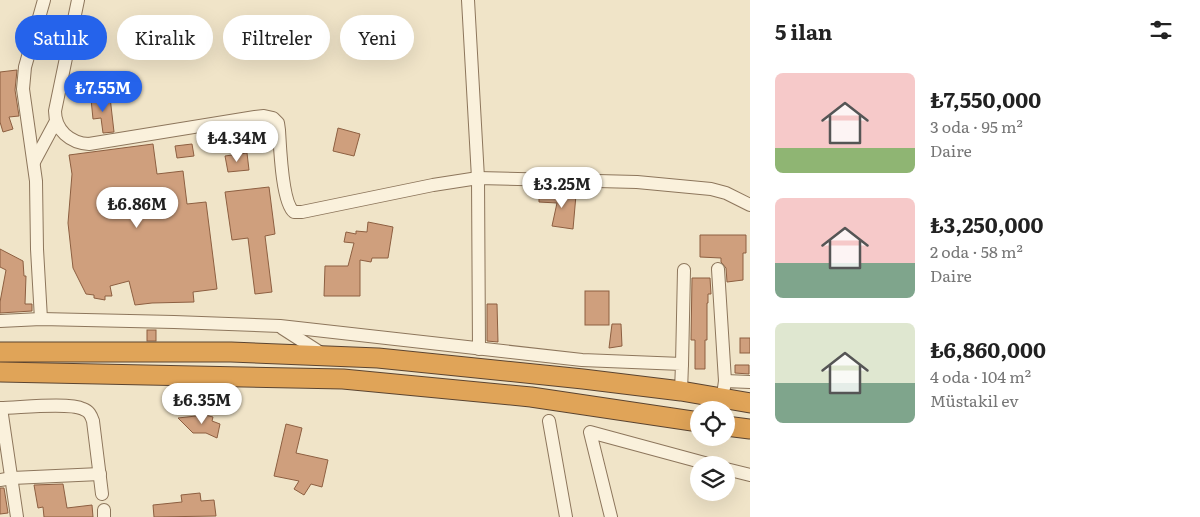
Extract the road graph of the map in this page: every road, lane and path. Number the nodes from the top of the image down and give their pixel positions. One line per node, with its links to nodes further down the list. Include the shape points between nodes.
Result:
1 (44, 0): 5 (street, via 23,78)
2 (78, 0): 4 (street, via 56,105)
3 (468, 0): 6 (street)
4 (56, 121): 5 (street); 6 (street, via 71,139 89,144 256,117 273,118 278,123 288,204 291,210 298,212)
5 (34, 162): 10 (street)
6 (478, 178): 7 (street, via 637,182 711,189); 13 (street)
7 (750, 205)
8 (718, 269): 19 (street)
9 (684, 270): 16 (street)
10 (41, 319): 11 (street); 12 (street)
11 (0, 321)
12 (280, 326): 13 (street); 15 (street)
13 (479, 349): 16 (street, via 582,360)
14 (0, 352): 15 (highway, via 231,352)
15 (326, 356): 20 (highway, via 492,368)
16 (682, 364): 20 (street)
17 (0, 372): 24 (highway, via 343,379 531,397)
18 (750, 382): 19 (street)
19 (724, 390): 20 (highway); 21 (highway)
20 (681, 392)
21 (750, 403)
22 (0, 408): 29 (street, via 70,406 85,410 93,421); 31 (street)
23 (549, 421): 34 (street)
24 (690, 421)
25 (735, 427): 26 (highway)
26 (750, 429)
27 (690, 459): 35 (street, via 590,432)
28 (735, 472): 30 (street)
29 (100, 474): 31 (street); 32 (street)
30 (750, 476)
31 (6, 479): 33 (street)
32 (102, 494)
33 (17, 517)
34 (566, 517)
35 (611, 517)

